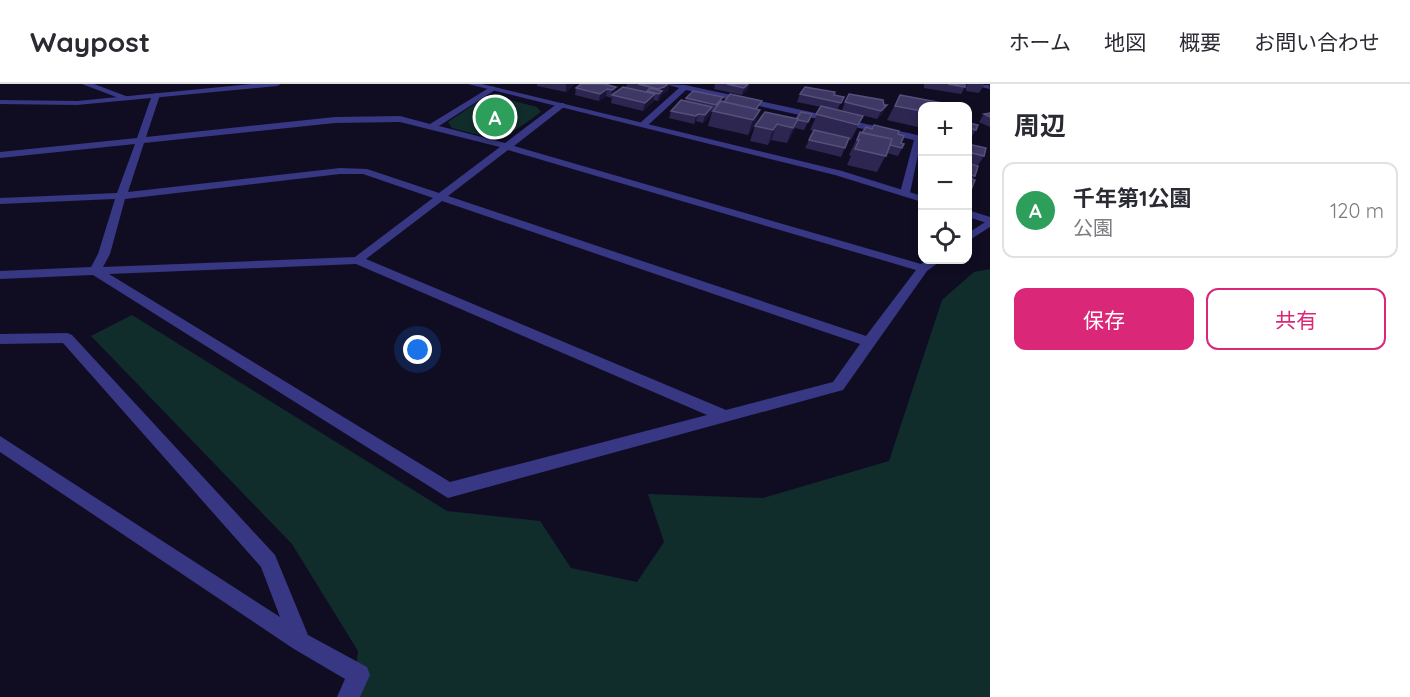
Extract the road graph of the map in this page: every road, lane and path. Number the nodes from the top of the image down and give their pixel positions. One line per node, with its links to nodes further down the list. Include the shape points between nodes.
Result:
1 (86, 84): 10 (street)
2 (277, 84): 9 (street)
3 (472, 84): 8 (street)
4 (669, 84): 6 (street)
5 (971, 84): 7 (street)
6 (685, 87): 13 (street); 18 (street, via 919,138)
7 (989, 87)
8 (492, 88): 12 (street); 14 (street)
9 (156, 95): 10 (street); 15 (street)
10 (127, 98): 11 (street, via 61,104)
11 (0, 102)
12 (561, 105): 13 (street); 16 (street)
13 (643, 125): 18 (street)
14 (433, 126): 15 (street, via 370,118); 16 (street)
15 (140, 141): 17 (street); 19 (street)
16 (505, 146): 21 (street); 27 (street)
17 (0, 155)
18 (905, 193): 20 (street)
19 (121, 196): 21 (street, via 364,171); 22 (street); 29 (street)
20 (918, 197)
21 (440, 198): 26 (street); 32 (street)
22 (0, 201)
23 (972, 214): 24 (street)
24 (990, 221): 25 (street)
25 (972, 235)
26 (358, 260): 29 (street); 33 (street)
27 (918, 261)
28 (930, 264): 32 (street)
29 (95, 271): 30 (street); 33 (street, via 448,490)
30 (0, 275)
31 (0, 339): 35 (street, via 67,338 268,561)
32 (868, 342): 33 (street, via 838,386)
33 (728, 417)
34 (0, 443): 35 (street)
35 (301, 642): 36 (street, via 359,675)
36 (348, 697)

